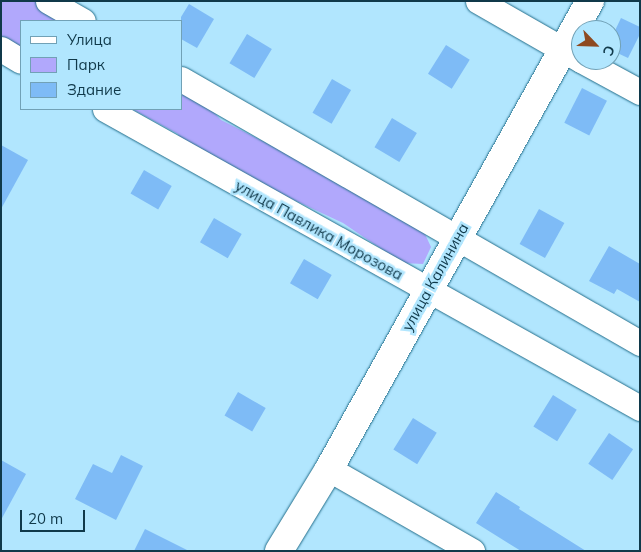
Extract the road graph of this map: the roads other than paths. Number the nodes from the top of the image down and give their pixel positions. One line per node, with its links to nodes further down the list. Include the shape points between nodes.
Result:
1 (48, 1): 4 (street)
2 (478, 1): 7 (street)
3 (590, 1): 5 (main road, улица Калинина)
4 (81, 20)
5 (585, 20)
6 (1, 49): 8 (street)
7 (571, 55)
8 (20, 60)
9 (571, 63): 14 (main road, улица Калинина)
10 (599, 70): 12 (street)
11 (182, 80): 14 (street)
12 (640, 92)
13 (107, 110): 15 (street, улица Павлика Морозова)
14 (456, 238): 15 (main road, улица Калинина); 16 (street)
15 (428, 291): 17 (street, улица Павлика Морозова); 18 (main road, улица Калинина)
16 (640, 343)
17 (640, 408)
18 (329, 469): 19 (main road, улица Калинина); 20 (street)
19 (279, 551)
20 (472, 551)

